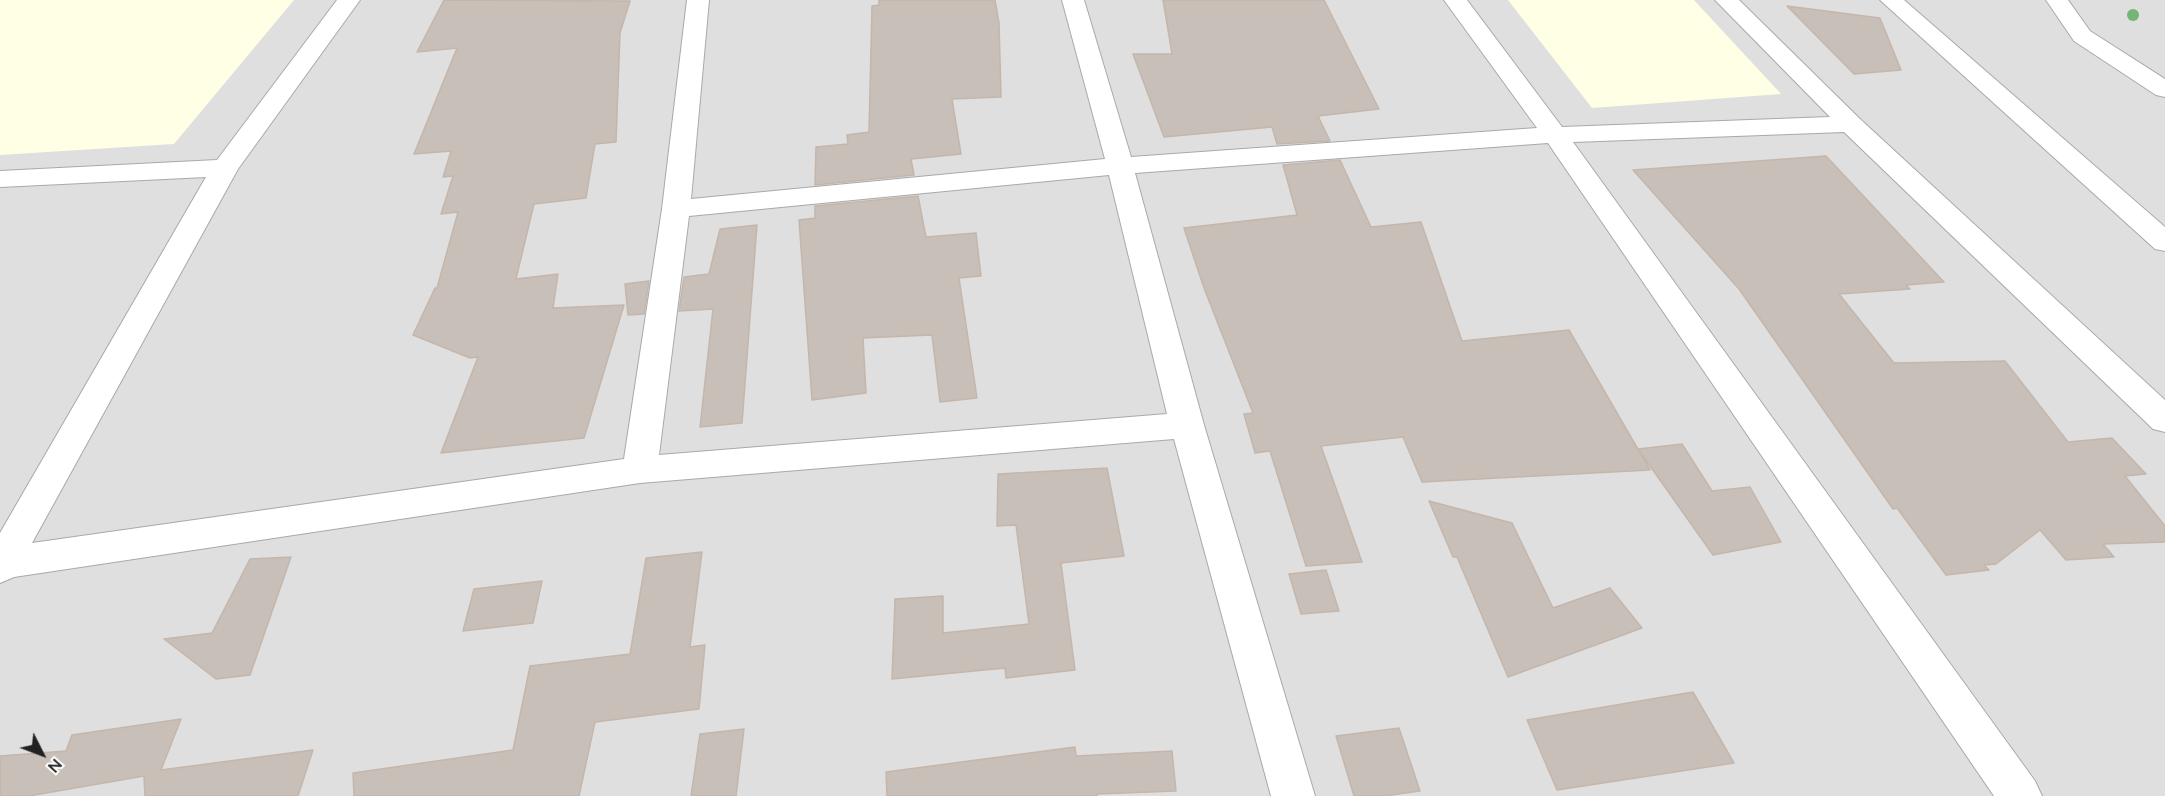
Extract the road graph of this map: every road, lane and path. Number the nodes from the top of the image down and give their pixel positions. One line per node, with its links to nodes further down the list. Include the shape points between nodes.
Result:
1 (349, 0): 12 (street)
2 (699, 0): 14 (street)
3 (1073, 0): 11 (street)
4 (1455, 0): 10 (street)
5 (1726, 0): 9 (street)
6 (1891, 0): 15 (street)
7 (2056, 0): 8 (street, via 2082,36)
8 (2165, 90)
9 (1851, 124): 10 (street); 16 (street)
10 (1555, 135): 11 (street); 21 (street)
11 (1120, 166): 14 (street); 17 (street)
12 (225, 168): 13 (street); 19 (street)
13 (0, 179)
14 (676, 209): 18 (street)
15 (2165, 242)
16 (2165, 420)
17 (1187, 424): 18 (street); 20 (street)
18 (639, 470): 19 (street)
19 (1, 565)
20 (1293, 796)
21 (2020, 796)

